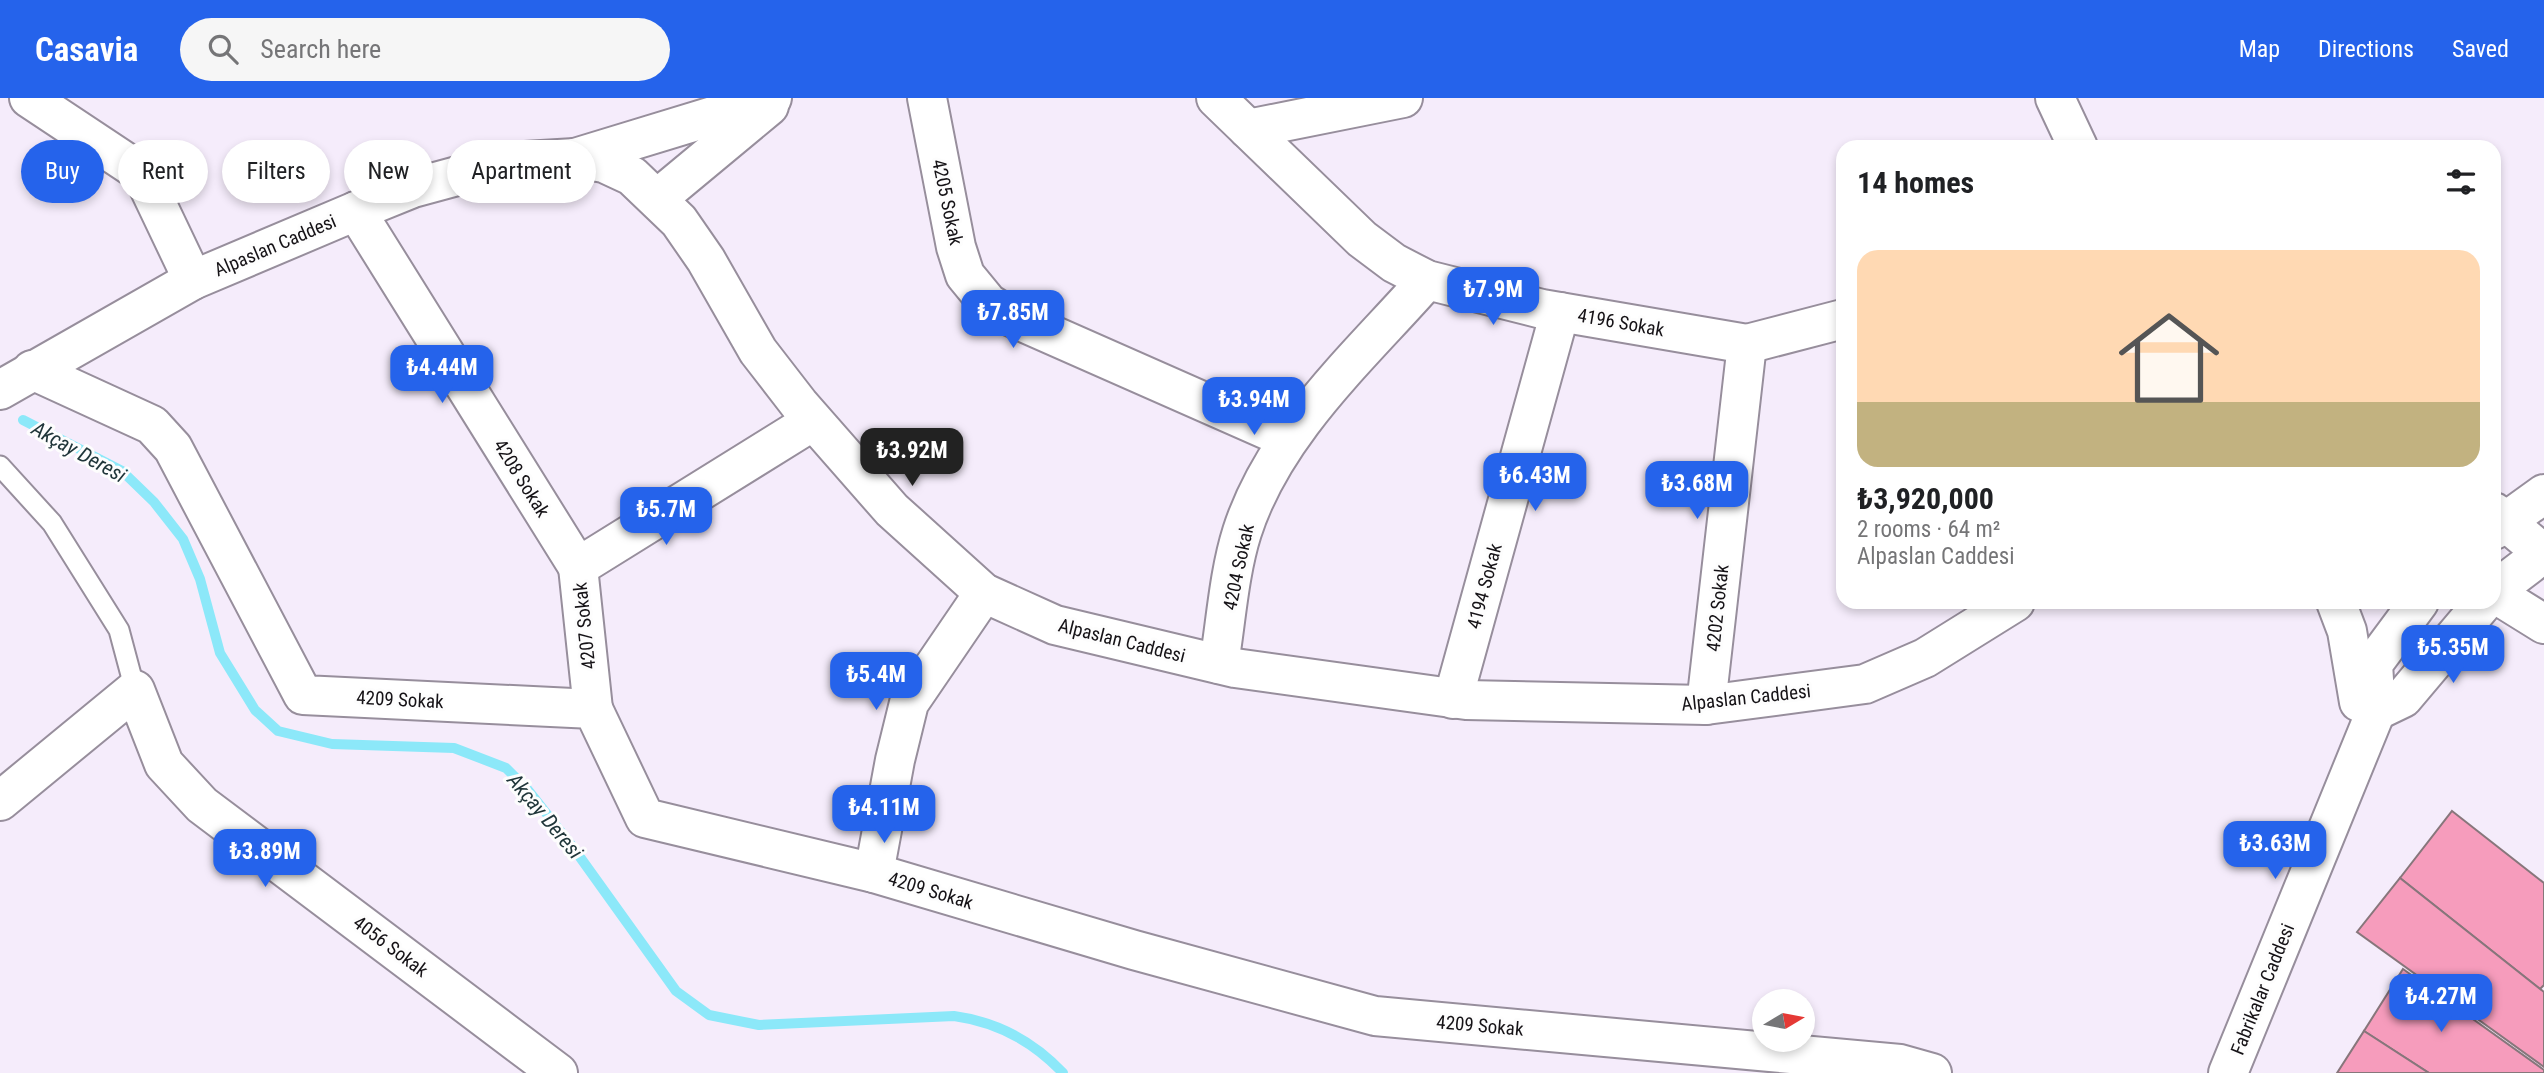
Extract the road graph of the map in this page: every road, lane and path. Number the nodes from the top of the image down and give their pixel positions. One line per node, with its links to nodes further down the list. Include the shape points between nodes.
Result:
1 (29, 98): 15 (street, via 142,173)
2 (772, 98): 10 (street)
3 (778, 98): 13 (street)
4 (927, 98): 23 (street, 4205 Sokak, via 956,247 965,275 988,303)
5 (1216, 98): 8 (street, 4196 Sokak)
6 (1403, 98): 8 (street)
7 (2063, 102): 9 (street)
8 (1248, 129): 16 (street, 4196 Sokak, via 1362,239)
9 (2076, 140)
10 (596, 152)
11 (596, 162): 13 (street, Alpaslan Caddesi, via 618,167)
12 (447, 179): 14 (street, Alpaslan Caddesi)
13 (657, 199): 22 (street, Alpaslan Caddesi, via 679,221 758,351)
14 (356, 211): 15 (street, Alpaslan Caddesi); 29 (street, 4208 Sokak)
15 (192, 279): 20 (street, Alpaslan Caddesi)
16 (1427, 280): 17 (street, 4196 Sokak); 23 (street, 4204 Sokak)
17 (1560, 312): 19 (street, 4196 Sokak); 40 (street, 4194 Sokak)
18 (1836, 321): 19 (street, 4196 Sokak)
19 (1747, 344): 41 (street, 4202 Sokak)
20 (16, 362): 21 (street, Alpaslan Caddesi); 42 (street, 4209 Sokak, via 152,425 173,448 303,695)
21 (0, 390)
22 (813, 421): 29 (street, 4207 Sokak); 31 (street, Alpaslan Caddesi, via 892,510)
23 (1289, 439): 38 (street, 4204 Sokak, via 1241,534)
24 (0, 466): 39 (lane, via 52,523 119,630)
25 (2544, 494): 26 (street)
26 (2501, 519)
27 (2501, 523): 28 (street)
28 (2544, 553): 30 (street)
29 (578, 567): 42 (street, 4207 Sokak)
30 (2501, 587)
31 (984, 593): 38 (street, Alpaslan Caddesi, via 1055,625); 45 (street, via 909,703)
32 (2501, 596): 37 (street)
33 (2004, 609): 41 (street, Alpaslan Caddesi, via 1925,658 1865,684)
34 (2339, 609): 43 (street)
35 (2414, 609): 43 (street, via 2373,664)
36 (2478, 609): 43 (street, via 2403,698)
37 (2544, 624)
38 (1219, 664): 40 (street, Alpaslan Caddesi)
39 (135, 690): 44 (street); 46 (street, 4056 Sokak, via 164,764 202,805)
40 (1453, 699): 41 (street, Alpaslan Caddesi)
41 (1706, 705)
42 (593, 709): 45 (street, 4209 Sokak, via 645,818)
43 (2370, 725): 48 (street, Fabrikalar Caddesi)
44 (0, 802)
45 (874, 873): 47 (street, 4209 Sokak, via 1375,1016 1900,1064)
46 (558, 1073)
47 (1933, 1073)
48 (2228, 1073)

